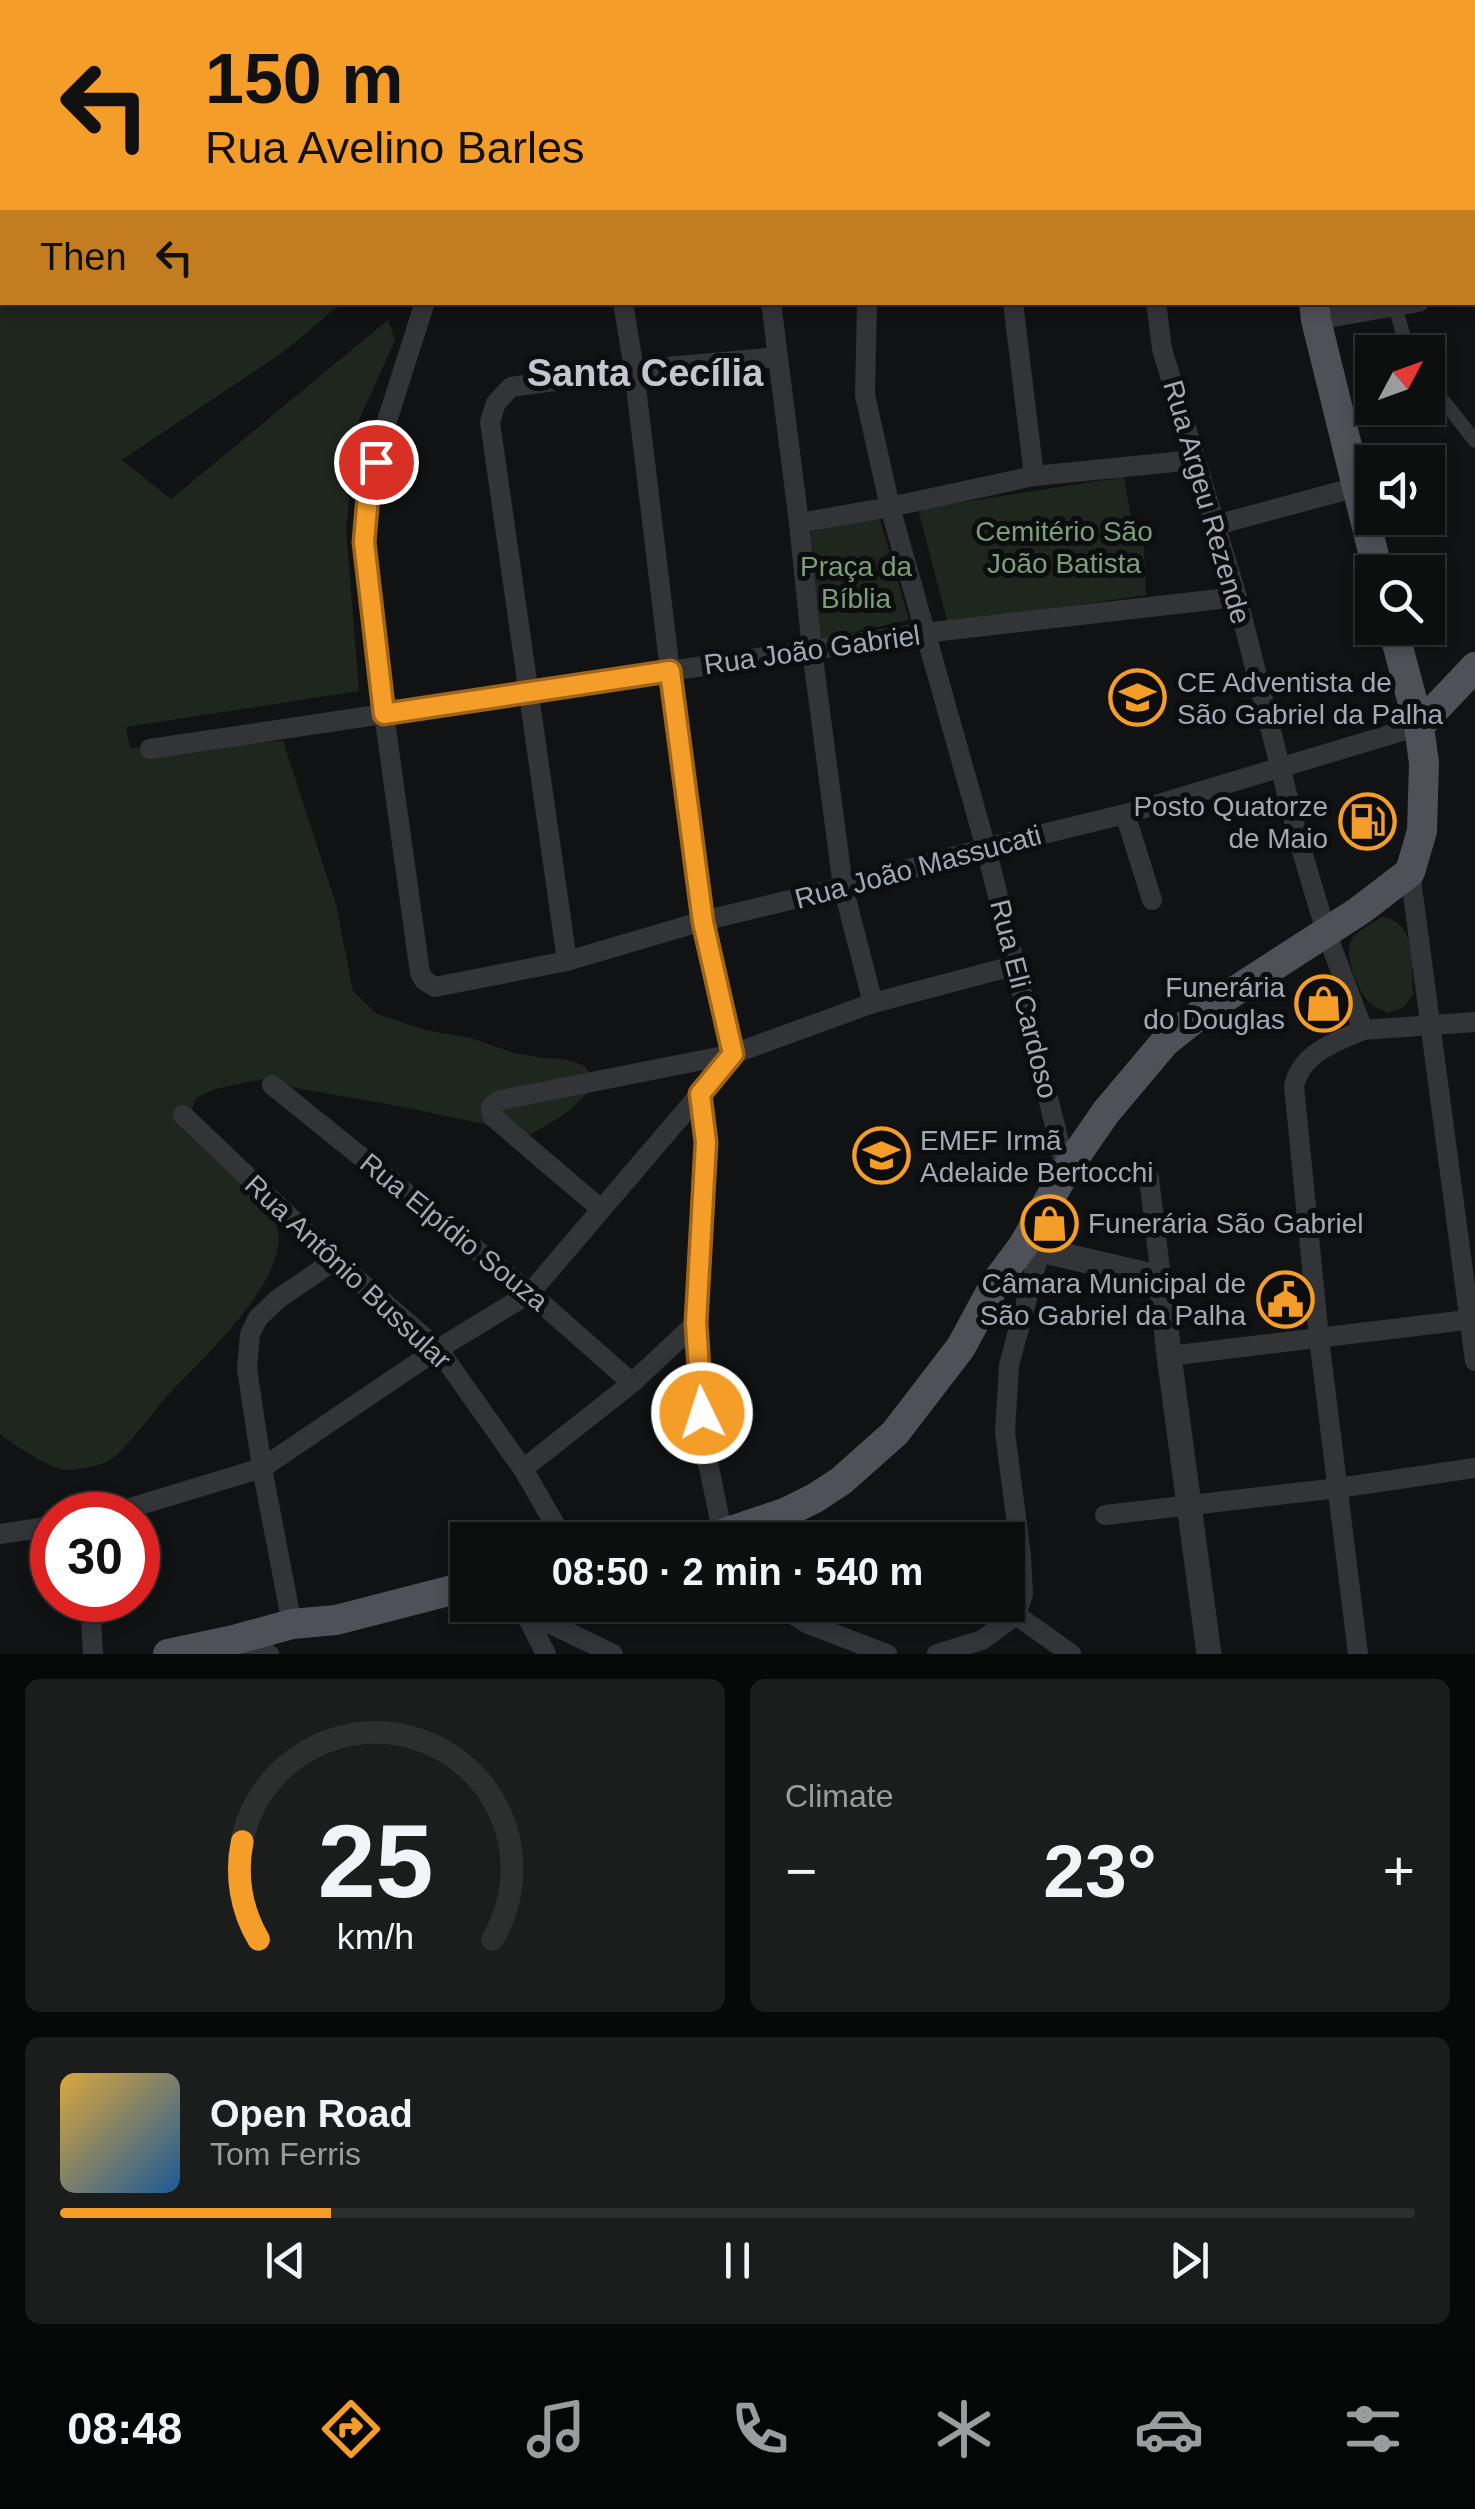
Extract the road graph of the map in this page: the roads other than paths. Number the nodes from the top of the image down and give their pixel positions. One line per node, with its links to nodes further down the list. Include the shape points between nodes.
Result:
1 (424, 305): 29 (street, via 368,496 364,542)
2 (623, 305): 12 (street)
3 (771, 305): 11 (street)
4 (867, 305): 19 (street, Rua Eli Cardoso, via 865,394)
5 (1012, 305): 16 (street)
6 (1156, 305): 15 (street, Rua Argeu Rezende, via 1162,350)
7 (1384, 305): 9 (street)
8 (1394, 305): 10 (street)
9 (1315, 312): 17 (main road)
10 (1403, 335)
11 (778, 357): 12 (street); 20 (street)
12 (634, 370): 27 (street); 28 (street, via 511,388 496,403 490,422)
13 (1445, 403): 14 (street)
14 (1475, 442)
15 (1194, 460): 16 (street); 21 (street, Rua Argeu Rezende)
16 (1034, 476): 19 (street)
17 (1355, 479)
18 (1355, 488): 21 (street)
19 (890, 507): 20 (street); 23 (street, Rua Eli Cardoso)
20 (799, 523): 25 (street)
21 (1216, 525): 22 (street, Rua Argeu Rezende)
22 (1237, 597): 23 (street, Rua João Gabriel); 32 (street, Rua Argeu Rezende)
23 (924, 633): 25 (street, Rua João Gabriel); 34 (street, Rua Eli Cardoso)
24 (1398, 645): 30 (main road)
25 (812, 650): 27 (street, Rua João Gabriel); 36 (street)
26 (1475, 667): 30 (main road)
27 (670, 671): 28 (street, Rua João Gabriel); 38 (street)
28 (529, 692): 29 (street, Rua João Gabriel); 40 (street)
29 (384, 714): 31 (street, Rua João Gabriel); 40 (street, Rua João Massucati, via 424,980 435,987)
30 (1419, 726): 32 (street, Rua João Massucati); 35 (main road, via 1422,831)
31 (150, 750)
32 (1280, 768): 33 (street, Rua João Massucati); 39 (street, Rua Argeu Rezende)
33 (1125, 814): 34 (street, Rua João Massucati); 37 (street)
34 (986, 848): 36 (street, Rua João Massucati); 41 (street, Rua Eli Cardoso)
35 (1410, 872): 39 (main road); 44 (street)
36 (843, 887): 38 (street, Rua João Massucati); 42 (street)
37 (1152, 900)
38 (703, 922): 40 (street, Rua João Massucati); 46 (street)
39 (1326, 932): 45 (street, Rua Argeu Rezende); 50 (main road, via 1165,1042)
40 (567, 961)
41 (1017, 965): 42 (street); 50 (street, Rua Eli Cardoso)
42 (873, 1003): 46 (street)
43 (1475, 1022): 44 (street)
44 (1428, 1025): 45 (street); 57 (street)
45 (1364, 1030): 59 (street, via 1305,1062 1294,1086)
46 (733, 1054): 48 (street); 52 (street, via 493,1104 494,1118)
47 (272, 1085): 56 (street, Rua Elpídio Souza)
48 (700, 1094): 52 (street); 58 (street, via 706,1142)
49 (183, 1115): 54 (street, Rua Antônio Bussular)
50 (1066, 1170): 53 (main road)
51 (1150, 1178): 55 (street)
52 (601, 1210): 56 (street)
53 (1031, 1248): 55 (street); 73 (main road, via 996,1282 961,1346 895,1434 815,1498); 74 (street, via 1009,1364 1005,1432)
54 (335, 1260): 60 (street, Rua Antônio Bussular); 64 (street, via 278,1299 250,1334 247,1368)
55 (1162, 1278): 61 (street)
56 (530, 1293): 60 (street); 63 (street, Rua Elpídio Souza)
57 (1472, 1319): 59 (street); 62 (street)
58 (696, 1323): 63 (street); 72 (street, via 704,1443)
59 (1319, 1338): 61 (street); 67 (street)
60 (438, 1349): 64 (street); 66 (street, Rua Antônio Bussular)
61 (1169, 1356): 69 (street)
62 (1475, 1361)
63 (632, 1383): 66 (street)
64 (262, 1468): 68 (street); 84 (street)
65 (1475, 1468): 67 (street)
66 (523, 1469): 71 (street, Rua Antônio Bussular)
67 (1338, 1488): 69 (street); 95 (street)
68 (160, 1499)
69 (1190, 1505): 70 (street); 94 (street)
70 (1105, 1515)
71 (554, 1522)
72 (720, 1522)
73 (761, 1522)
74 (1017, 1522)
75 (30, 1529): 76 (street)
76 (0, 1534)
77 (450, 1591): 84 (main road, via 336,1620)
78 (1025, 1621): 93 (street)
79 (92, 1622): 86 (street)
80 (529, 1622): 89 (street)
81 (549, 1622): 90 (street)
82 (805, 1622): 91 (street)
83 (1006, 1622): 92 (street, via 982,1640)
84 (292, 1624): 85 (main road)
85 (234, 1640): 87 (main road); 88 (street)
86 (94, 1654)
87 (168, 1654)
88 (269, 1654)
89 (546, 1654)
90 (613, 1654)
91 (887, 1654)
92 (937, 1654)
93 (1071, 1654)
94 (1209, 1654)
95 (1358, 1654)

